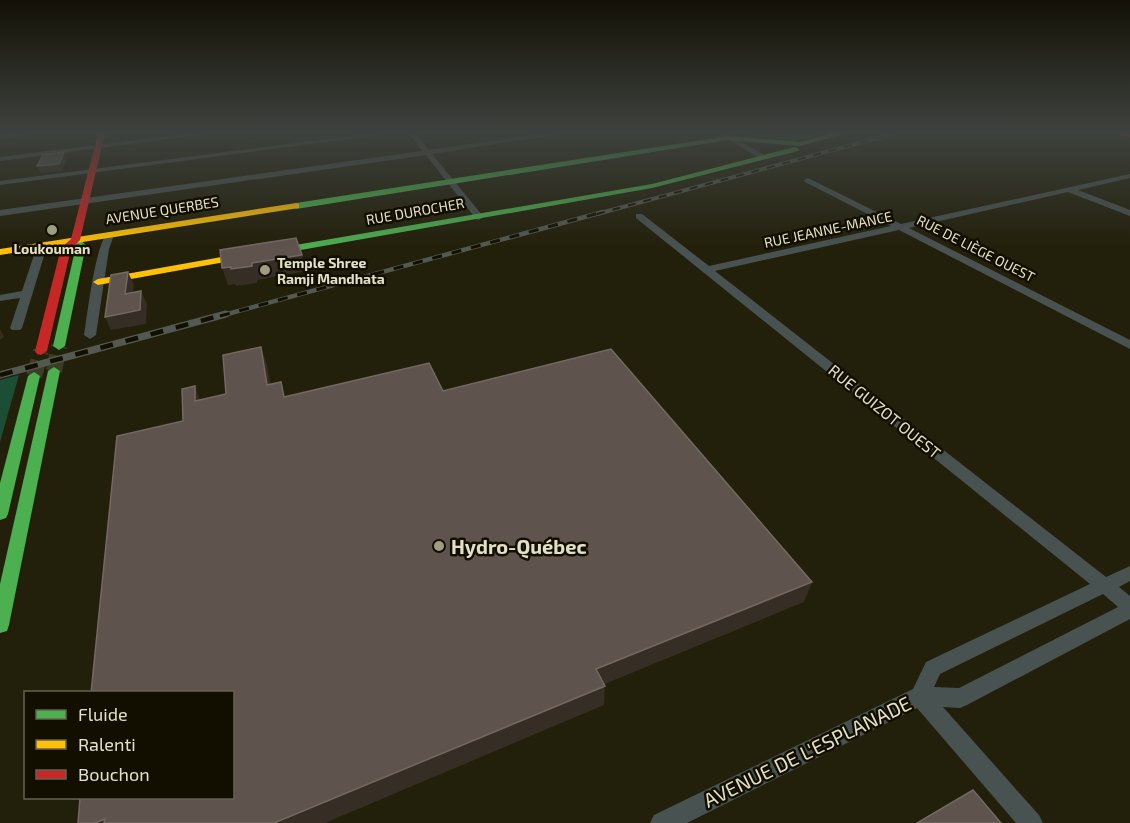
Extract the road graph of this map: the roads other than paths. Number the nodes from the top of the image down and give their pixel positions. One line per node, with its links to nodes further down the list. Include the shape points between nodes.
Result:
1 (90, 171): 10 (street)
2 (93, 171): 12 (street)
3 (296, 171): 12 (street)
4 (443, 171): 9 (street)
5 (513, 171): 9 (street, AVENUE QUERBES)
6 (708, 171): 16 (street, RUE DUROCHER, via 652,186)
7 (1130, 176): 11 (street, RUE JEANNE-MANCE)
8 (808, 180): 17 (street, RUE DE LIÈGE OUEST)
9 (452, 182): 16 (street); 18 (street, AVENUE QUERBES)
10 (0, 183)
11 (1069, 190): 14 (street); 17 (street, RUE JEANNE-MANCE)
12 (85, 201): 13 (street); 19 (street)
13 (0, 213)
14 (1130, 213)
15 (639, 216): 22 (street, RUE GUIZOT OUEST)
16 (479, 217): 23 (street, RUE DUROCHER)
17 (900, 227): 22 (street, RUE JEANNE-MANCE); 28 (street, RUE DE LIÈGE OUEST)
18 (109, 235): 19 (street, AVENUE QUERBES); 23 (street)
19 (75, 240): 20 (street, AVENUE QUERBES); 29 (street, via 81,245); 30 (street, via 66,248)
20 (42, 246): 21 (street, AVENUE QUERBES); 24 (street)
21 (0, 252)
22 (707, 270): 35 (street, RUE GUIZOT OUEST)
23 (98, 282): 27 (street)
24 (28, 293): 25 (street); 26 (street)
25 (0, 298)
26 (16, 328)
27 (90, 335)
28 (1130, 345)
29 (59, 346)
30 (40, 351)
31 (54, 371): 37 (street)
32 (34, 376): 33 (street)
33 (0, 514)
34 (1130, 573): 35 (street, AVENUE DE L'ESPLANADE)
35 (1104, 586): 36 (street, RUE GUIZOT OUEST); 38 (street, AVENUE DE L'ESPLANADE, via 933,668)
36 (1130, 608): 38 (street, AVENUE DE L'ESPLANADE, via 960,698)
37 (0, 625)
38 (920, 696): 39 (street, AVENUE DE L'ESPLANADE); 40 (street)
39 (662, 823)
40 (1031, 823)

